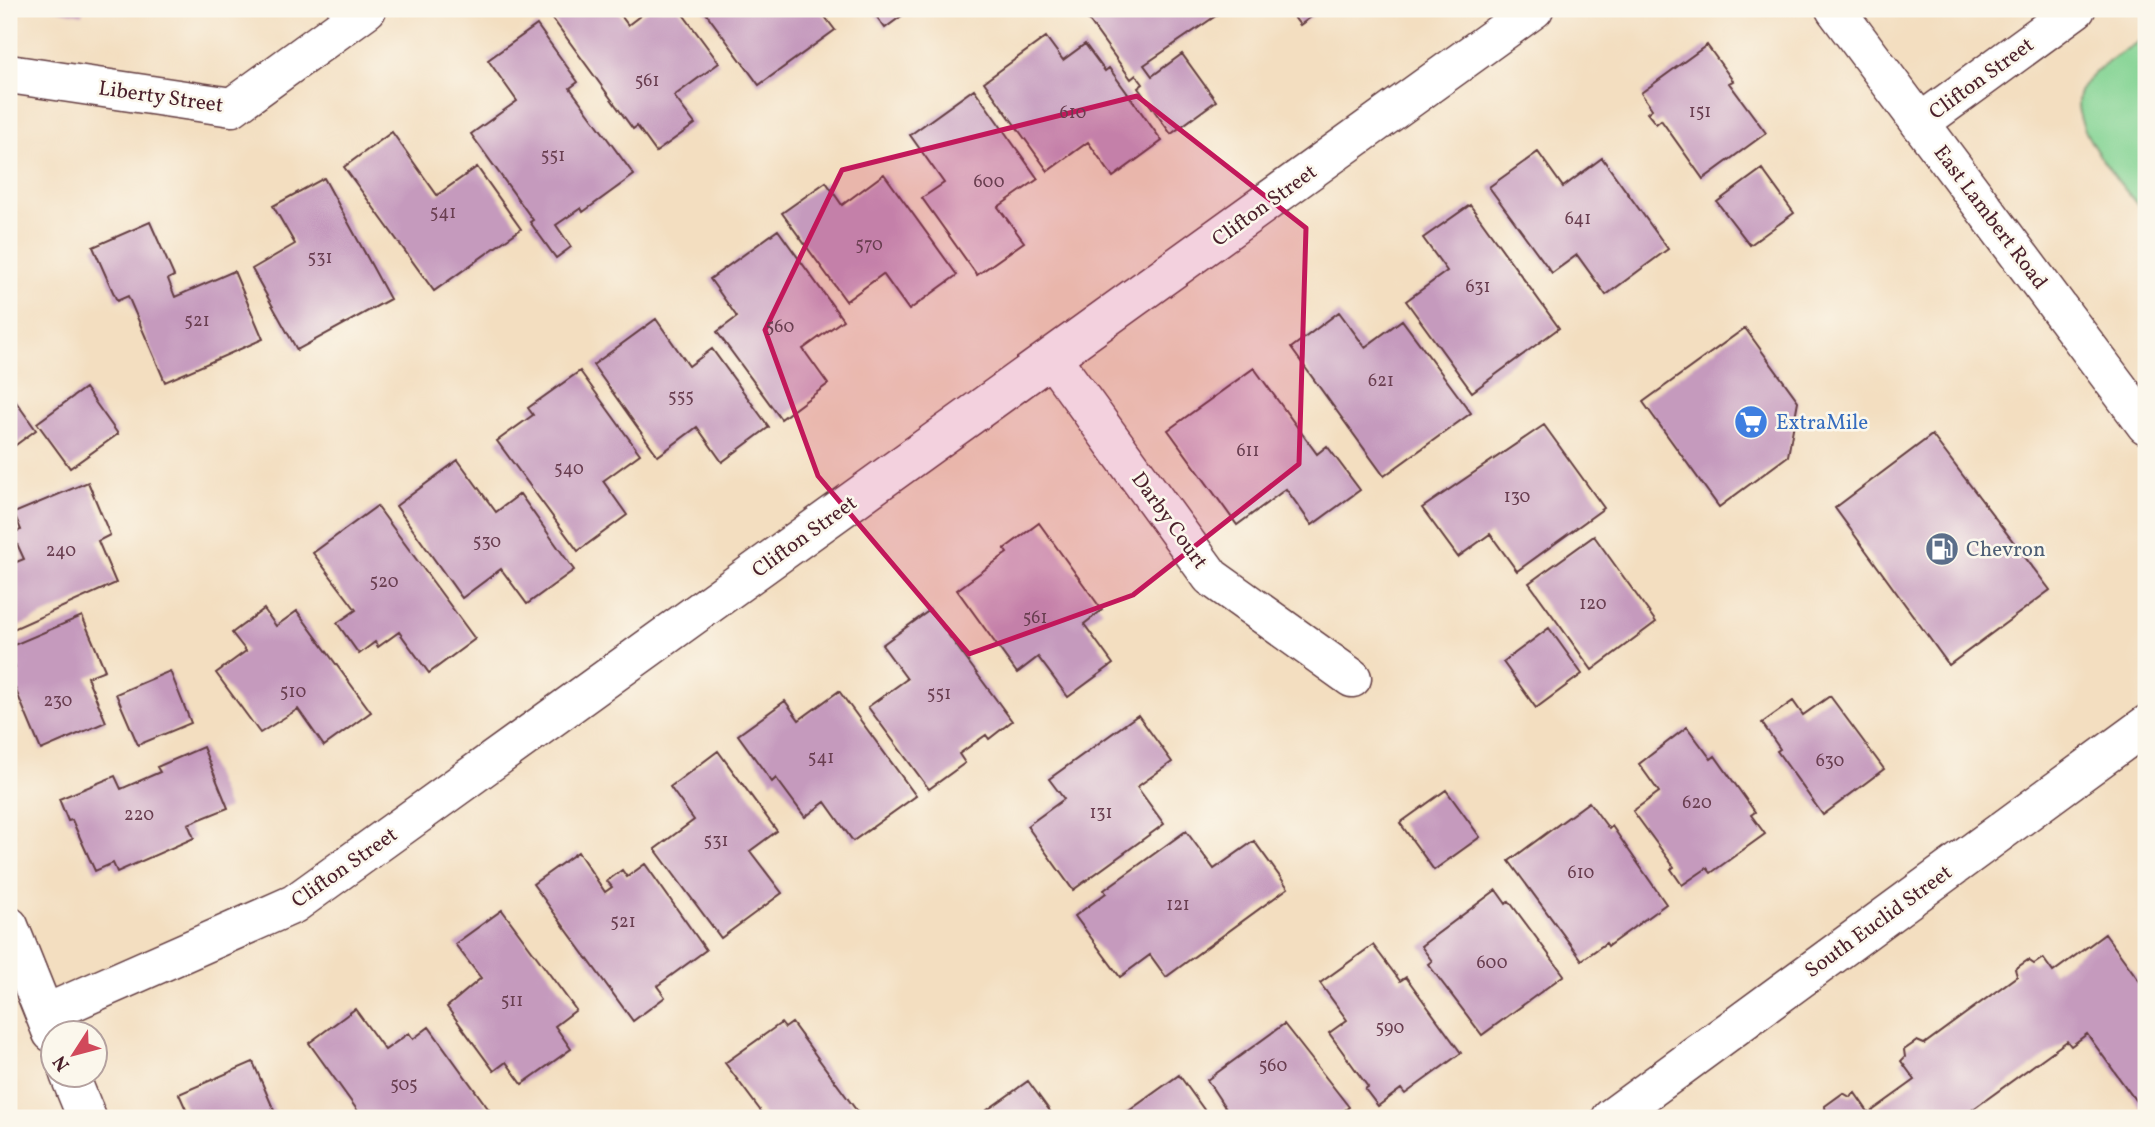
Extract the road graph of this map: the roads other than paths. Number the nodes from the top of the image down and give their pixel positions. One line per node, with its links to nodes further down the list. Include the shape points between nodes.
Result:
1 (367, 9): 5 (street, Liberty Street, via 232,107)
2 (1534, 9): 7 (street, Clifton Street)
3 (1835, 9): 6 (street, East Lambert Road)
4 (2076, 9): 6 (street, Clifton Street)
5 (9, 74)
6 (1920, 122): 8 (street, East Lambert Road)
7 (1052, 358): 9 (street, Darby Court, via 1211,577); 13 (street, Clifton Street, via 294,904)
8 (2146, 425)
9 (1352, 678)
10 (2146, 725): 16 (street, South Euclid Street)
11 (9, 926): 12 (street)
12 (47, 1018)
13 (59, 1018)
14 (75, 1088): 15 (street)
15 (87, 1118)
16 (1611, 1118)

